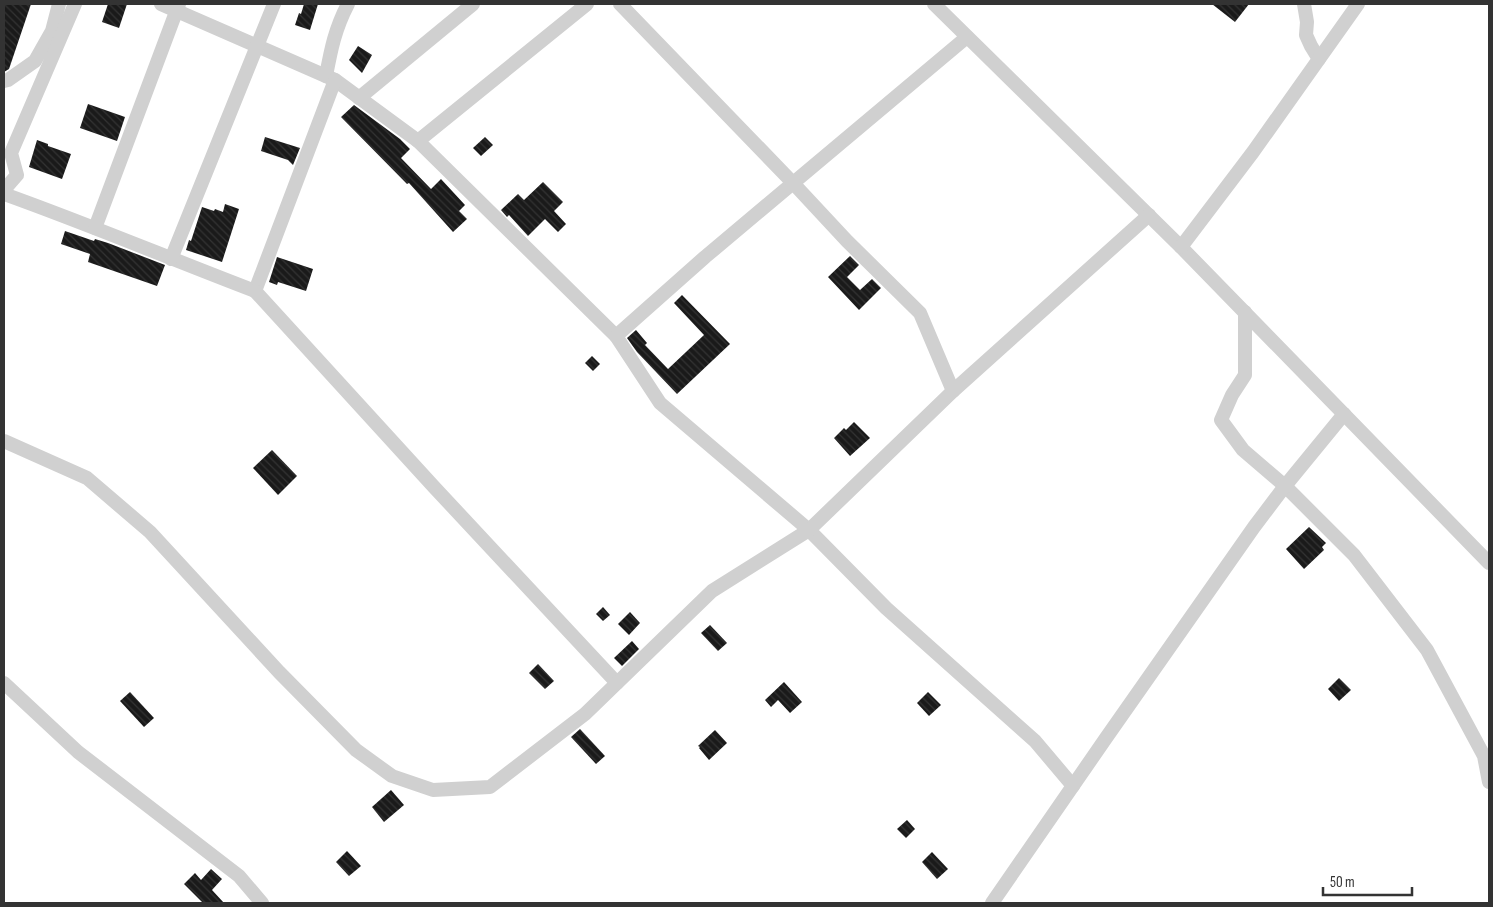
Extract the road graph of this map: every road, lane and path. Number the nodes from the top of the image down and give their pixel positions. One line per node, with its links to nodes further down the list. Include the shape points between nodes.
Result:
1 (59, 4): 17 (street, via 52,31 35,60)
2 (75, 4): 21 (street, via 10,153 17,175)
3 (161, 4): 12 (street)
4 (274, 4): 14 (street)
5 (348, 4): 16 (street, via 333,41)
6 (473, 4): 18 (street)
7 (586, 4): 19 (street)
8 (620, 4): 20 (street)
9 (934, 4): 13 (street)
10 (1304, 4): 15 (street, via 1306,35)
11 (1358, 4): 15 (street)
12 (177, 7): 14 (street); 23 (street)
13 (967, 37): 20 (street); 22 (street)
14 (257, 46): 16 (street); 25 (street)
15 (1319, 59): 24 (street)
16 (330, 78): 18 (street); 26 (street)
17 (4, 81)
18 (359, 98): 19 (street)
19 (418, 140): 28 (street)
20 (793, 183): 28 (street); 29 (street, via 920,313)
21 (4, 192): 23 (street)
22 (1149, 215): 24 (street); 29 (street)
23 (95, 228): 25 (street)
24 (1181, 247): 27 (street)
25 (171, 259): 26 (street)
26 (254, 291): 36 (street)
27 (1245, 312): 30 (street); 32 (street, via 1245,375 1221,420 1243,450)
28 (616, 336): 33 (street, via 660,403)
29 (953, 390): 33 (street)
30 (1344, 414): 32 (street); 34 (street)
31 (4, 441): 36 (street, via 88,478 150,532 356,750 392,776 434,790 490,787 585,714)
32 (1285, 486): 37 (street, via 1354,555 1427,650 1484,756); 38 (street)
33 (809, 530): 36 (street, via 712,591); 38 (street, via 886,608 1035,741)
34 (1489, 563)
35 (4, 683): 39 (street, via 78,752 239,876)
36 (617, 683)
37 (1489, 782)
38 (1072, 786): 40 (street)
39 (262, 903)
40 (992, 903)

